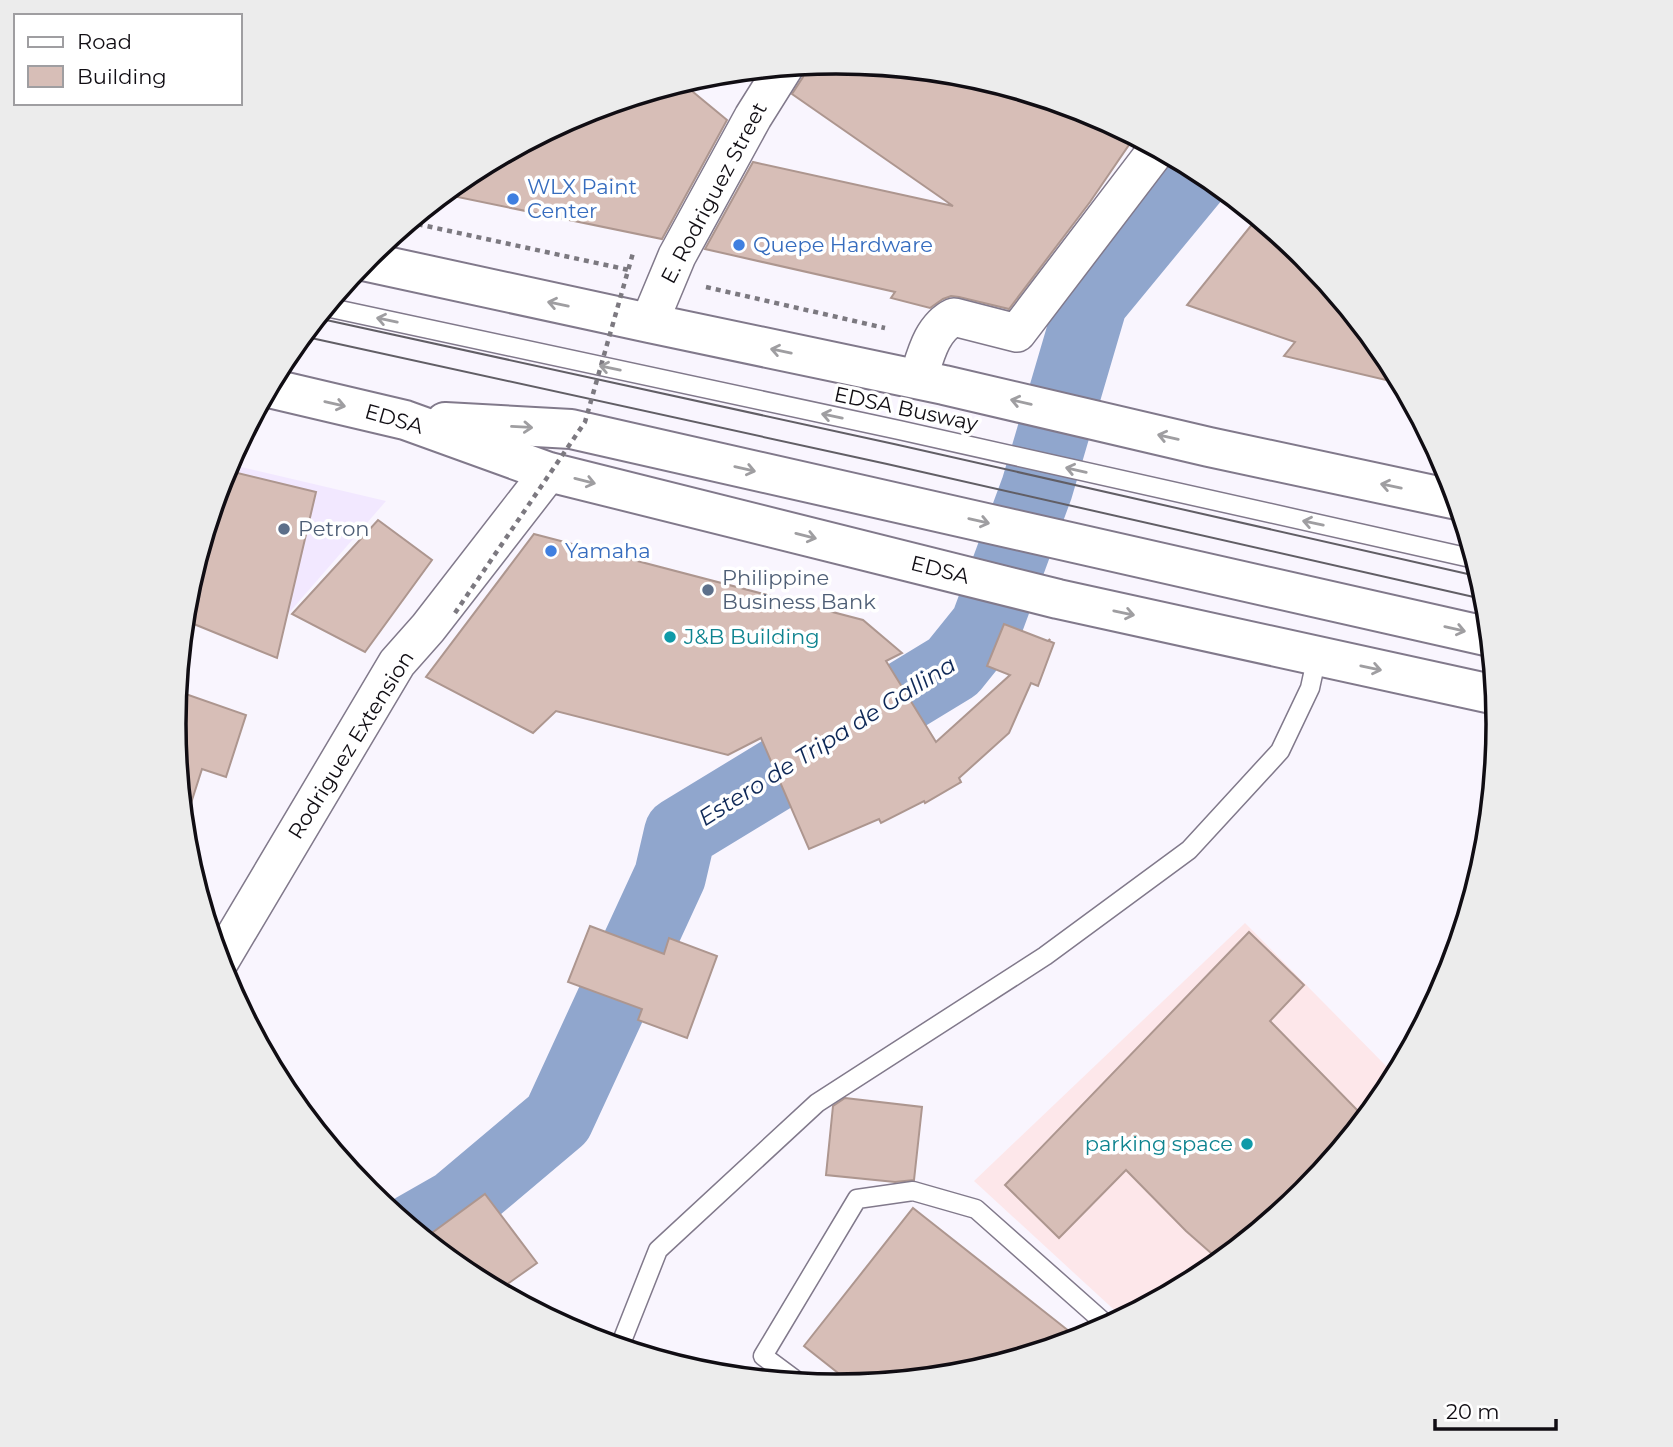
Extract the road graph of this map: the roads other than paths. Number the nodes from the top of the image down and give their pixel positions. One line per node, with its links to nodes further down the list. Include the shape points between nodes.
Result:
1 (778, 76): 5 (street, E. Rodriguez Street, via 677,256)
2 (1152, 156): 6 (street, via 1017,333 954,317 947,320 932,339)
3 (377, 264): 5 (highway, one-way to 3)
4 (336, 309): 11 (lane, EDSA Busway, one-way to 4)
5 (649, 323): 6 (highway, one-way to 5)
6 (931, 382): 10 (highway, one-way to 6)
7 (279, 390): 8 (highway, EDSA, one-way to 8)
8 (405, 420): 9 (highway, EDSA); 12 (highway, one-way to 12, via 571,429)
9 (549, 472): 13 (highway, EDSA, one-way to 13, via 1058,599); 15 (street, Rodriguez Extension, via 397,663)
10 (1445, 498)
11 (1464, 557)
12 (1480, 635)
13 (1317, 656): 14 (highway, EDSA, one-way to 14); 17 (lane, via 1310,688 1280,751 1189,850 1045,956 817,1103 658,1250)
14 (1485, 693)
15 (227, 949)
16 (1099, 1318): 18 (lane, via 976,1209 913,1191 857,1199 763,1356)
17 (623, 1337)
18 (783, 1371)

